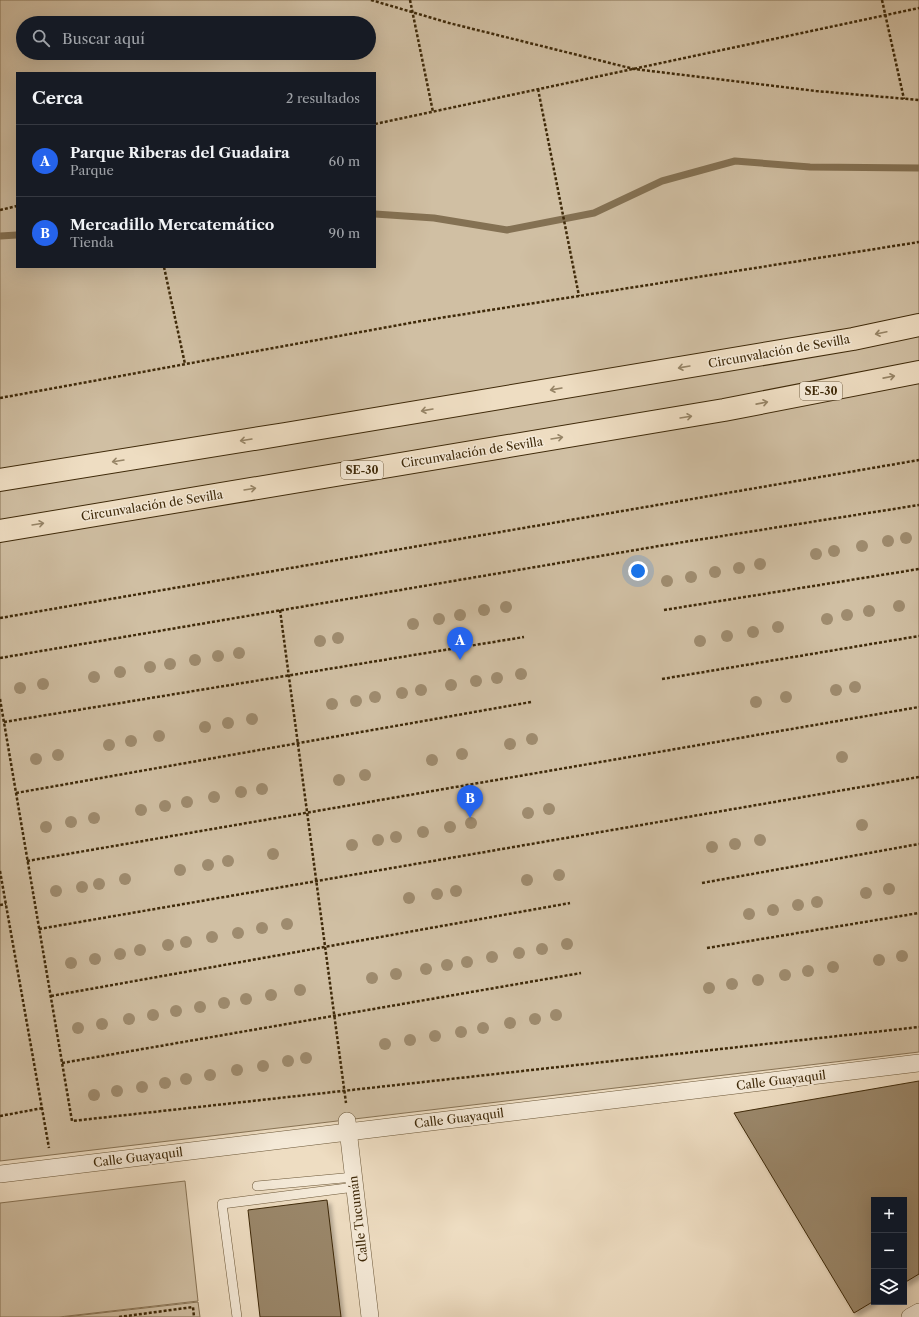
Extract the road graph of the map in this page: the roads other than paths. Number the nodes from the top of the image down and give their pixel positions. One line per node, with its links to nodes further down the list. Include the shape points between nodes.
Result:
1 (919, 325): 3 (highway, Circunvalación de Sevilla, one-way to 3, via 853,339)
2 (919, 372): 4 (highway, Circunvalación de Sevilla / SE-30, one-way to 2, via 724,410)
3 (0, 480)
4 (0, 530)
5 (919, 1063): 6 (street, Calle Guayaquil)
6 (348, 1126): 7 (street, Calle Guayaquil); 8 (street, Calle Tucumán)
7 (0, 1174)
8 (354, 1182): 9 (lane); 11 (lane, via 222,1204); 12 (street, Calle Tucumán)
9 (257, 1186)
10 (919, 1312): 13 (street)
11 (236, 1317)
12 (370, 1317)
13 (910, 1317)

